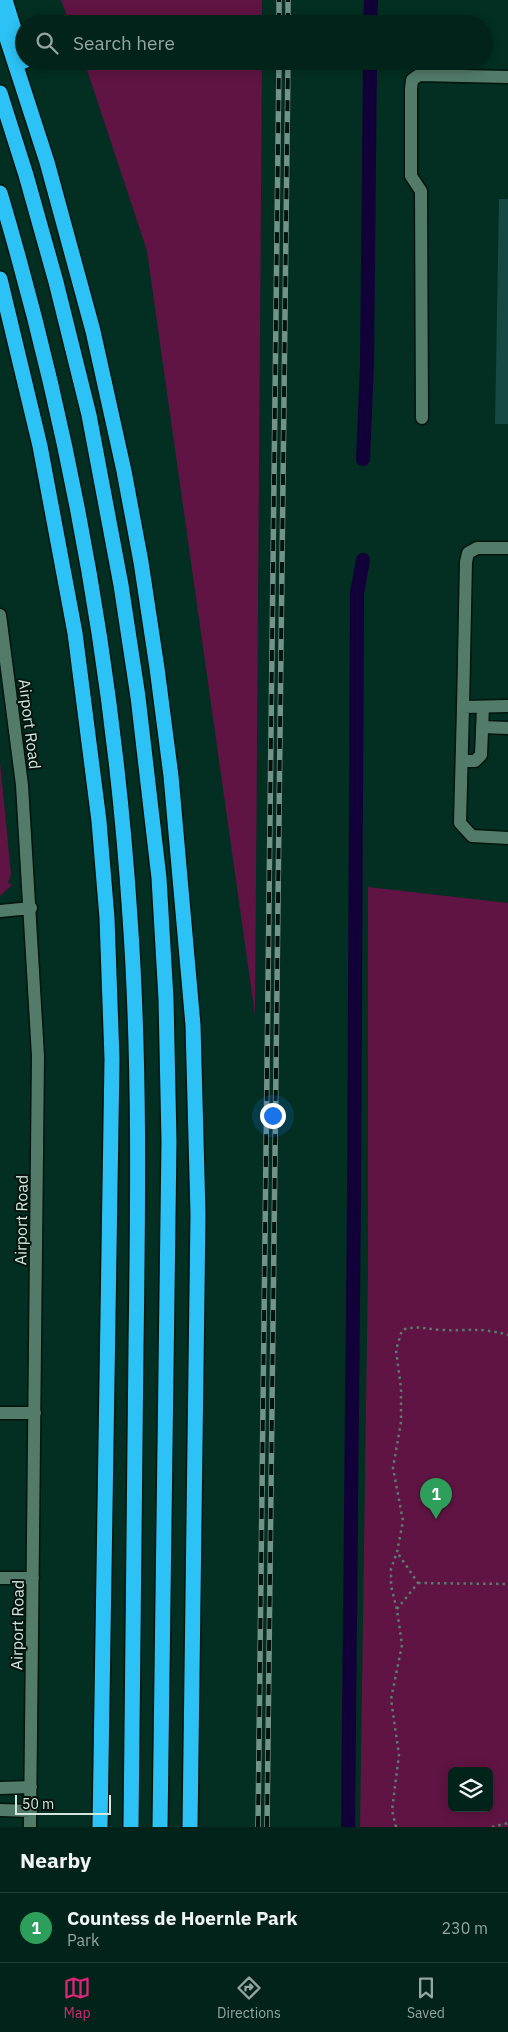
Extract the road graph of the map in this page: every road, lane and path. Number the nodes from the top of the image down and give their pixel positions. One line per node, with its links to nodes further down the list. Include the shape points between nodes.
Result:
1 (5, 0): 3 (highway)
2 (0, 17): 4 (highway)
3 (15, 32)
4 (15, 63)
5 (17, 70): 9 (highway)
6 (26, 70): 9 (highway)
7 (508, 76): 12 (street, via 419,75 412,80 411,176 421,192)
8 (0, 93): 43 (highway, via 29,184 89,415 121,585 159,878 169,1141)
9 (47, 162): 44 (highway, via 93,330 141,562 171,776 186,942 193,1025 198,1214)
10 (0, 193): 42 (highway, via 44,353 83,539 106,678 126,860 138,1108)
11 (0, 279): 33 (highway, via 40,446 75,633 99,822 107,918 112,1059)
12 (422, 418)
13 (508, 548): 16 (street, via 477,548 468,553)
14 (0, 615): 22 (street, Airport Road, via 22,784)
15 (508, 706): 17 (street)
16 (462, 707): 17 (street); 20 (street)
17 (483, 707): 18 (street)
18 (482, 727): 19 (street); 20 (street, via 481,755 475,761)
19 (508, 728)
20 (462, 761): 21 (street, via 460,823 472,836)
21 (508, 838)
22 (30, 908): 23 (street); 26 (street, Airport Road, via 38,1056)
23 (0, 911)
24 (508, 1335): 27 (path, via 488,1329 411,1327 402,1330 396,1350 401,1388 393,1468 403,1520)
25 (0, 1413): 26 (street)
26 (35, 1413): 29 (street, Airport Road)
27 (397, 1552): 30 (path); 32 (path, via 391,1569)
28 (0, 1578): 29 (street)
29 (33, 1578): 34 (street, Airport Road)
30 (418, 1583): 31 (path); 32 (path)
31 (508, 1584)
32 (397, 1610): 45 (path, via 402,1645 391,1699 399,1755 392,1810)
33 (100, 1772): 40 (highway); 41 (highway)
34 (31, 1787): 35 (street); 37 (street, Airport Road)
35 (0, 1788)
36 (0, 1810): 37 (street)
37 (31, 1811): 39 (street, Airport Road)
38 (508, 1823): 46 (path)
39 (30, 1827)
40 (100, 1827)
41 (107, 1827)
42 (131, 1827)
43 (160, 1827)
44 (190, 1827)
45 (396, 1827)
46 (492, 1827)

